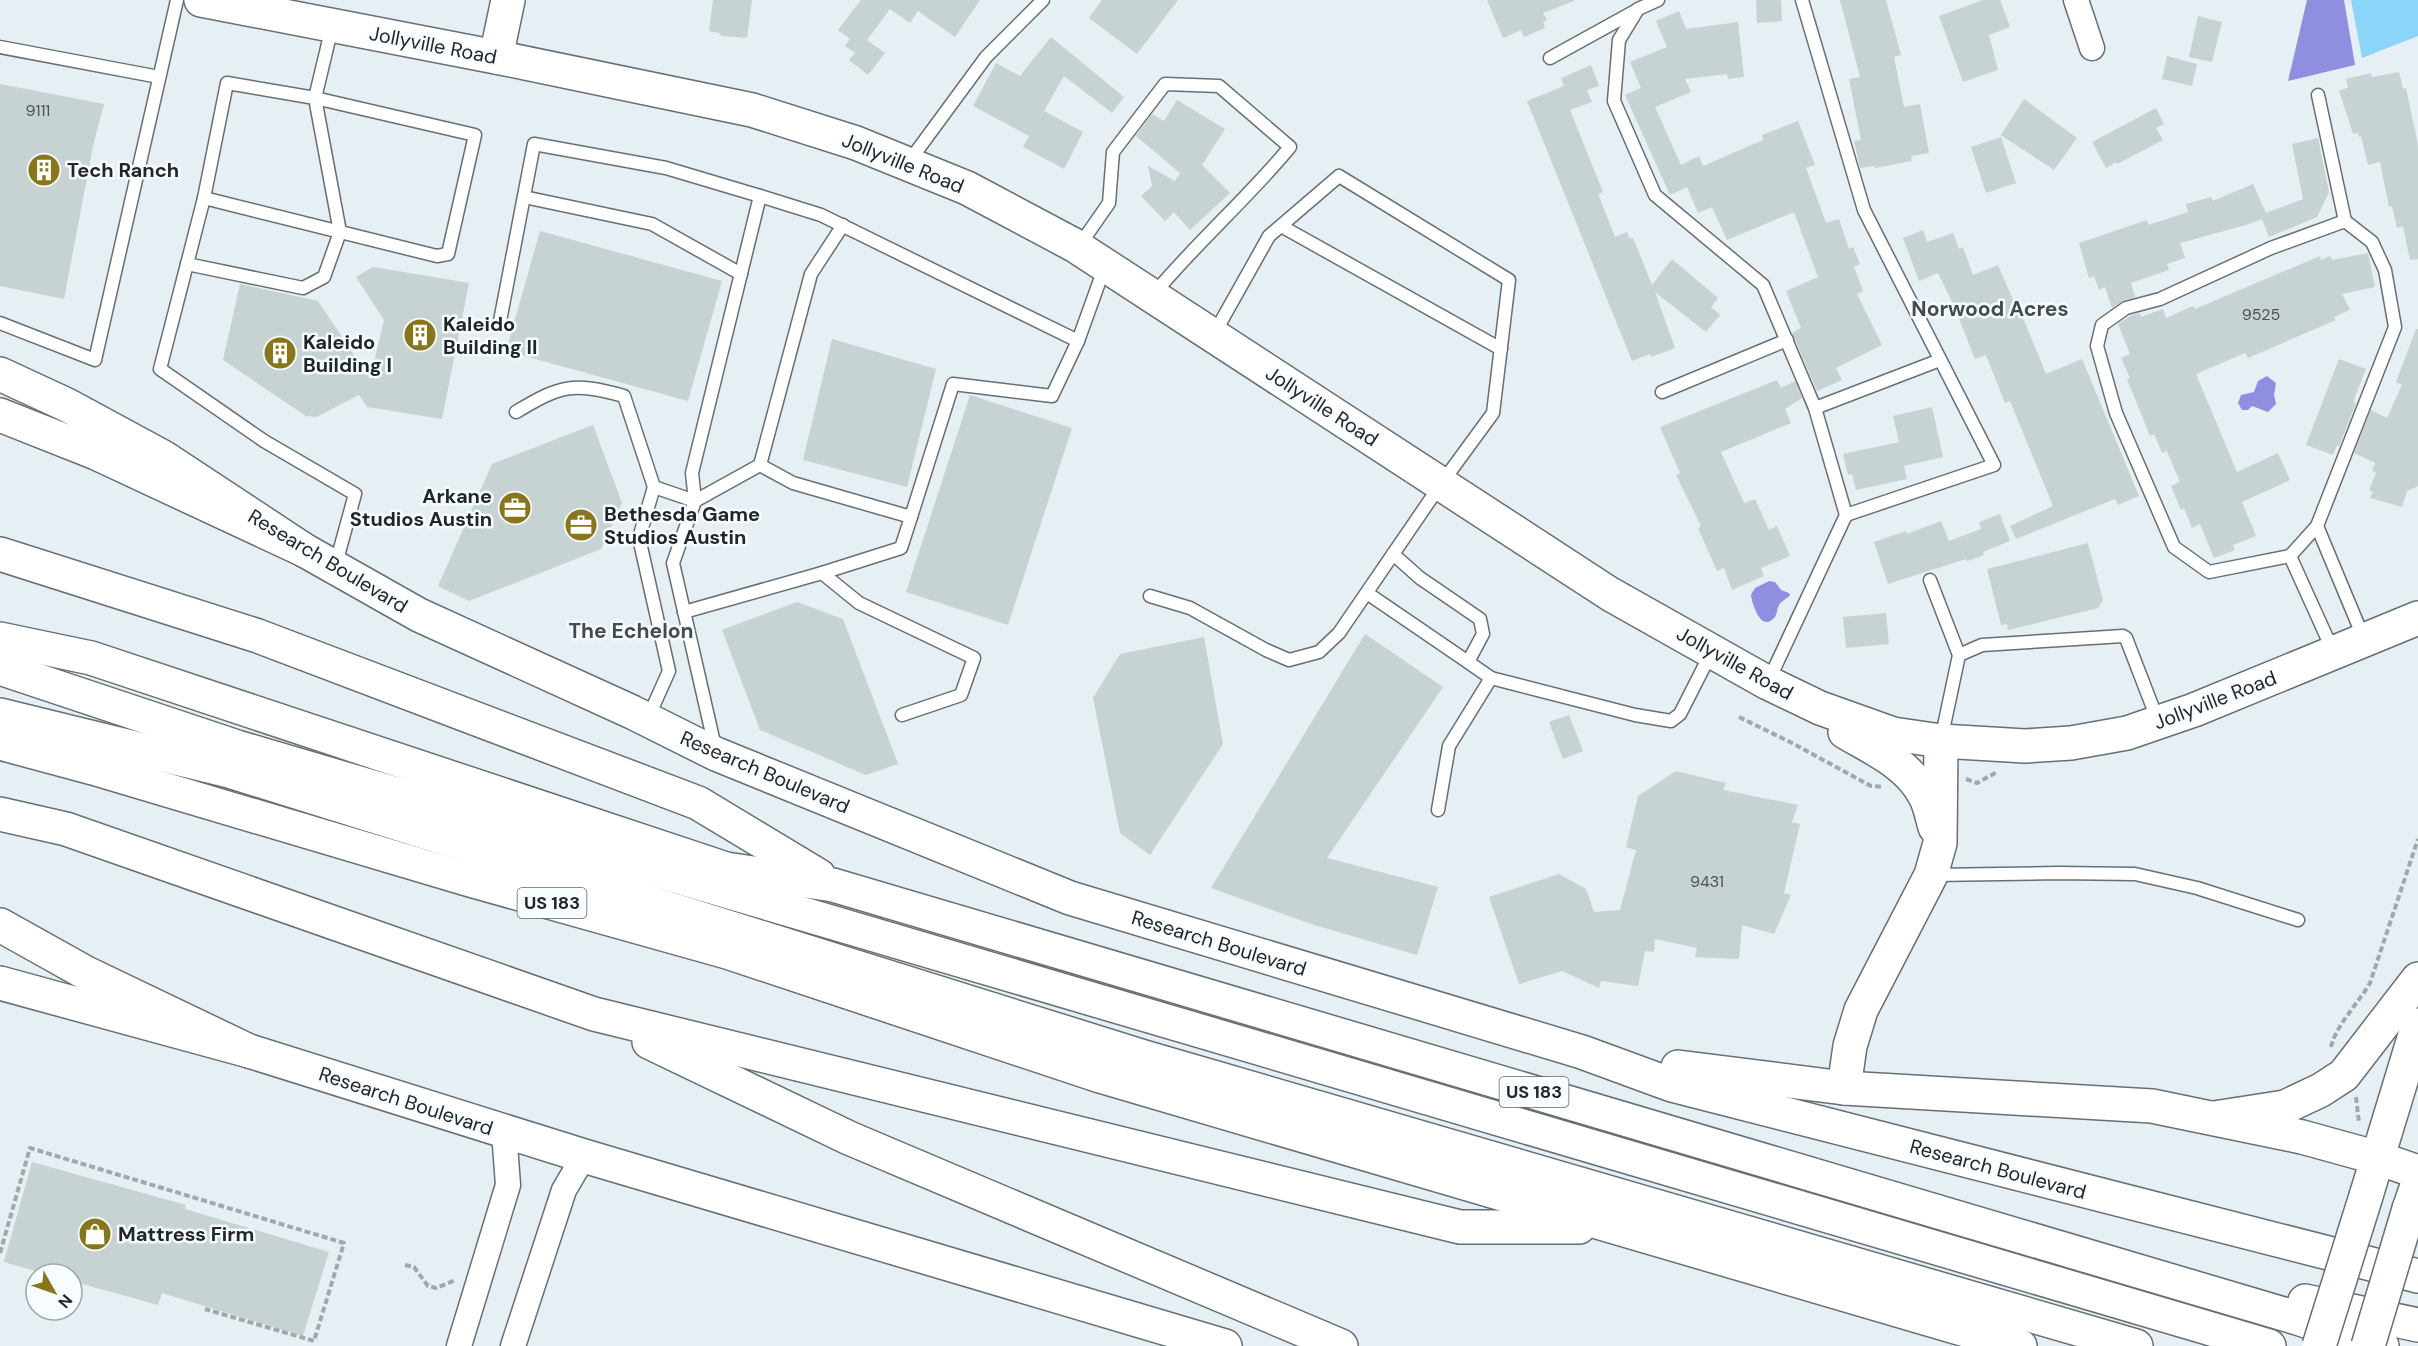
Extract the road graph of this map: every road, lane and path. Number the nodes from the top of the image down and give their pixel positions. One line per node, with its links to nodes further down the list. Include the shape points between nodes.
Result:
1 (177, 0): 14 (lane)
2 (201, 0): 9 (main road, Jollyville Road)
3 (508, 0): 12 (main road)
4 (1043, 0): 17 (lane, via 986,57)
5 (1658, 0): 8 (lane)
6 (1802, 0): 36 (lane, via 1864,210)
7 (2076, 0): 11 (street)
8 (1638, 9): 13 (lane); 33 (lane, via 1619,40 1614,101 1650,184 1655,195 1763,285)
9 (316, 19): 12 (main road, Jollyville Road); 16 (lane)
10 (0, 47): 14 (lane)
11 (2092, 48)
12 (496, 57): 17 (main road, Jollyville Road, via 752,110 856,143)
13 (1550, 58)
14 (159, 76): 31 (lane, via 95,360)
15 (2318, 95): 21 (lane)
16 (315, 98): 20 (lane, via 227,83); 24 (lane); 24 (lane, via 475,135 448,254 437,256)
17 (907, 164): 25 (main road, Jollyville Road, via 967,188)
18 (760, 196): 19 (lane, via 666,168 534,144); 22 (lane); 28 (lane)
19 (524, 197): 28 (lane, via 652,224); 30 (lane)
20 (204, 198): 24 (lane); 26 (lane)
21 (2345, 221): 48 (lane, via 2372,242 2385,270 2395,327); 52 (lane, via 2271,248 2160,299 2126,308 2102,325 2097,346 2116,413 2174,546 2209,572)
22 (843, 225): 34 (lane); 42 (lane, via 811,274)
23 (1281, 226): 32 (lane, via 1269,236); 35 (lane); 35 (lane, via 1339,176 1509,280)
24 (340, 232): 26 (lane, via 324,277 303,288)
25 (1078, 247): 27 (main road, Jollyville Road); 29 (lane, via 1109,203 1113,152 1165,84 1219,86 1290,147)
26 (187, 264): 53 (lane, via 160,369 264,441 354,494)
27 (1106, 265): 29 (main road, Jollyville Road); 34 (lane)
28 (741, 274): 45 (lane, via 692,473)
29 (1152, 296): 32 (main road, Jollyville Road)
30 (500, 321)
31 (0, 323)
32 (1213, 335): 43 (main road, Jollyville Road)
33 (1787, 340): 38 (lane); 39 (lane)
34 (1078, 341): 47 (lane, via 1052,396 952,384)
35 (1501, 349): 43 (lane, via 1493,413)
36 (1940, 360): 39 (lane); 46 (lane, via 1994,465)
37 (0, 374): 49 (main road, Research Boulevard, via 163,457)
38 (1662, 392)
39 (1815, 408): 46 (lane)
40 (516, 412): 44 (lane, via 544,395 575,386 624,396)
41 (0, 415): 49 (main road, via 96,453)
42 (760, 465): 45 (lane); 47 (lane, via 794,483)
43 (1441, 484): 51 (lane); 62 (main road, Jollyville Road, via 1610,594)
44 (654, 487): 45 (lane); 74 (lane, via 639,538 669,670)
45 (695, 501): 58 (lane, via 674,563)
46 (1846, 515): 68 (lane)
47 (911, 517): 54 (lane, via 901,548)
48 (2317, 526): 52 (lane); 61 (lane)
49 (304, 550): 53 (main road, Research Boulevard)
50 (0, 554): 87 (main road, via 258,636 698,803)
51 (1393, 554): 56 (lane); 65 (lane, via 1420,578 1480,619 1483,634)
52 (2290, 556): 63 (lane)
53 (335, 568): 74 (main road, Research Boulevard, via 419,615)
54 (822, 573): 58 (lane); 72 (lane, via 860,603 974,658 961,695)
55 (1930, 580): 64 (lane)
56 (1367, 593): 57 (lane, via 1339,633 1319,652 1289,660 1190,608); 65 (lane)
57 (1150, 596)
58 (684, 612): 79 (lane)
59 (2418, 618): 61 (main road, Jollyville Road)
60 (0, 639): 87 (main road, US 183, via 91,658 726,868)
61 (2364, 639): 63 (main road, Jollyville Road)
62 (1712, 651): 67 (lane, via 1680,714 1671,722); 68 (main road, Jollyville Road)
63 (2334, 653): 75 (main road, Jollyville Road)
64 (1959, 655): 75 (lane, via 1982,645 2123,636); 77 (lane)
65 (1468, 662): 67 (lane)
66 (0, 668): 80 (main road)
67 (1491, 678): 82 (lane, via 1449,746)
68 (1768, 683): 70 (main road, Jollyville Road)
69 (0, 687): 80 (main road)
70 (1820, 708): 77 (main road, Jollyville Road, via 1893,734); 85 (main road, via 1833,725 1911,775 1926,796)
71 (0, 715): 80 (main road)
72 (902, 715)
73 (1739, 717): 81 (path, via 1871,786 1885,788)
74 (647, 720): 79 (main road, Research Boulevard)
75 (2158, 723): 77 (main road, Jollyville Road, via 2071,743 2025,746)
76 (0, 732): 80 (main road)
77 (1941, 741): 85 (main road)
78 (0, 743): 106 (main road, US 183, via 727,952 1100,1076)
79 (716, 754): 96 (main road, Research Boulevard, via 1070,898)
80 (233, 759): 119 (main road, via 1144,1057); 120 (main road)
81 (1891, 784)
82 (1438, 810)
83 (0, 814): 92 (main road, via 66,829)
84 (2418, 839): 94 (path, via 2370,983 2345,1019)
85 (1940, 843): 86 (main road)
86 (1931, 875): 88 (lane, via 2135,874 2197,888); 98 (main road, via 1861,1010 1850,1046)
87 (833, 885): 111 (main road, US 183)
88 (2298, 920)
89 (0, 925): 95 (main road, via 86,973)
90 (2418, 979): 99 (main road, via 2344,1075 2285,1107)
91 (0, 983): 95 (main road, Research Boulevard)
92 (594, 1014): 106 (main road, via 1460,1227); 117 (main road, via 849,1138)
93 (2418, 1025): 103 (main road)
94 (2330, 1050)
95 (249, 1051): 101 (main road, Research Boulevard)
96 (1582, 1052): 98 (main road, Research Boulevard); 109 (main road, Research Boulevard, via 1672,1085)
97 (2354, 1086): 100 (path)
98 (1844, 1088): 99 (main road, Research Boulevard, via 2140,1105)
99 (2214, 1118): 103 (main road, Research Boulevard)
100 (2360, 1128)
101 (504, 1132): 102 (main road, Research Boulevard); 114 (street, via 507,1185)
102 (584, 1156): 115 (street, via 564,1190); 116 (main road, Research Boulevard)
103 (2378, 1158): 104 (main road, Research Boulevard); 121 (main road, bridge)
104 (2418, 1172)
105 (2414, 1196): 122 (main road, bridge)
106 (1617, 1227): 118 (main road, US 183)
107 (0, 1253): 112 (path, via 30,1148 344,1243 314,1341)
108 (405, 1265): 110 (path, via 414,1267 428,1286 436,1288)
109 (2418, 1276)
110 (463, 1281)
111 (2234, 1299): 113 (main road, via 2289,1297); 123 (main road, US 183)
112 (205, 1309)
113 (2418, 1325)
114 (459, 1346)
115 (513, 1346)
116 (1225, 1346)
117 (1341, 1346)
118 (2020, 1346)
119 (2136, 1346)
120 (2269, 1346)
121 (2319, 1346)
122 (2367, 1346)
123 (2382, 1346)

